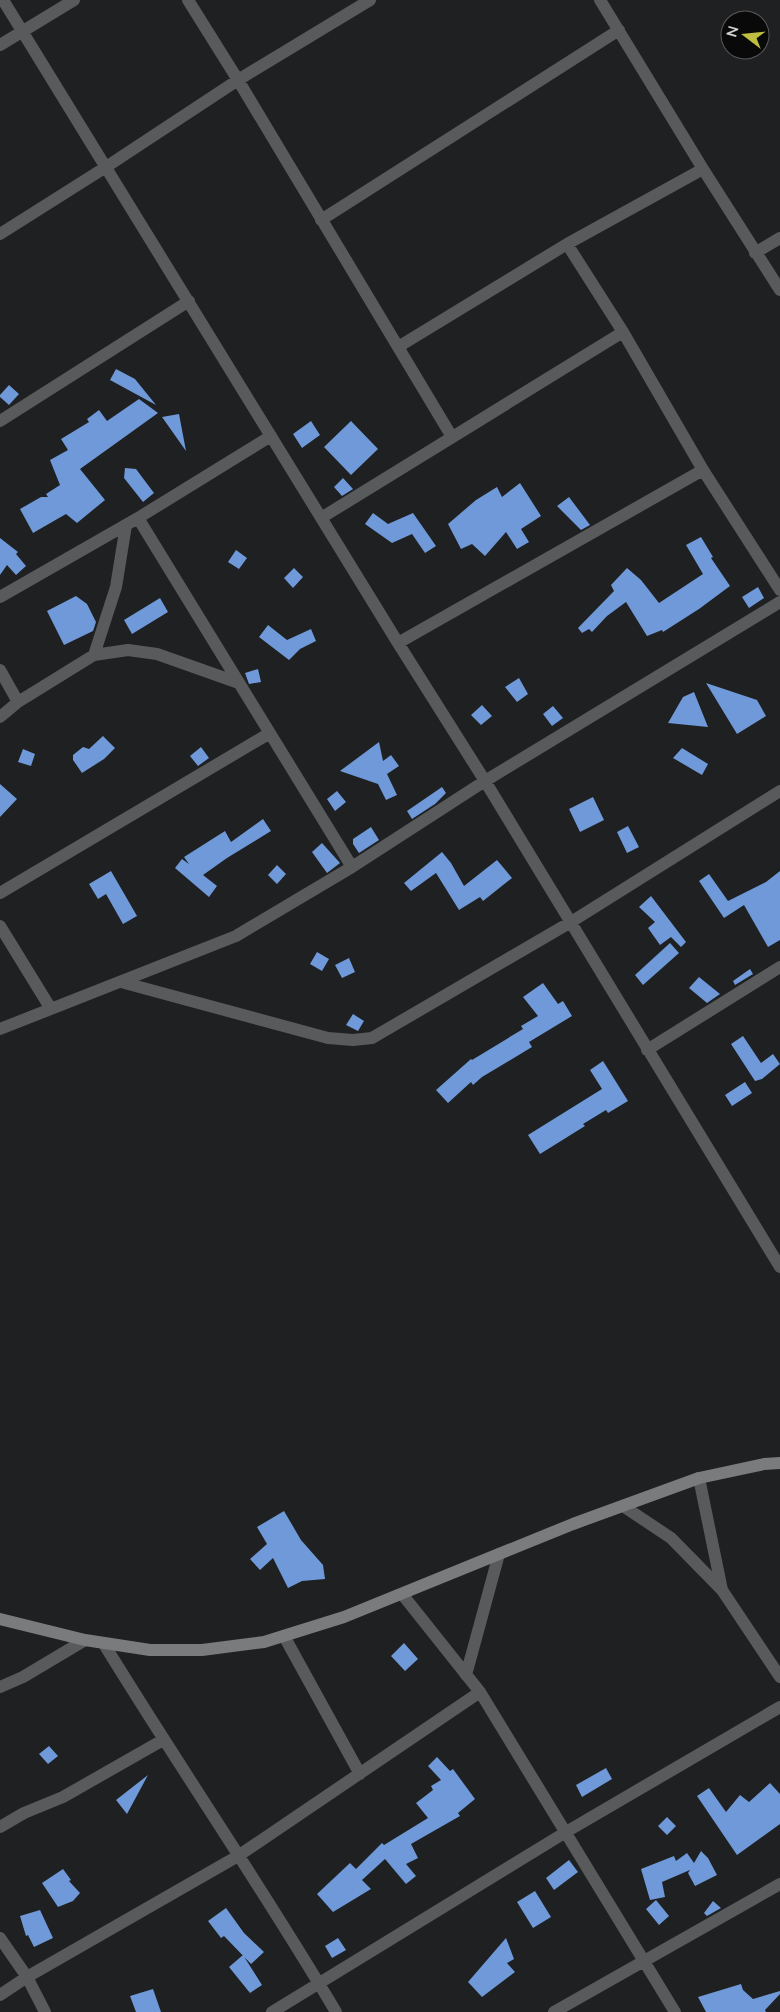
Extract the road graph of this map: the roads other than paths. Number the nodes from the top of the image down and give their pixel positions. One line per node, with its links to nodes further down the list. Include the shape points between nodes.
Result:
1 (3, 0): 7 (street)
2 (74, 0): 7 (street)
3 (188, 0): 9 (street)
4 (370, 0): 9 (street)
5 (600, 0): 6 (street)
6 (619, 30): 11 (street); 12 (street)
7 (22, 31): 8 (street); 10 (street)
8 (0, 45)
9 (238, 80): 10 (street); 12 (street)
10 (106, 167): 13 (street); 18 (street)
11 (702, 169): 15 (street); 16 (street)
12 (321, 220): 20 (street)
13 (0, 234)
14 (780, 238): 16 (street)
15 (567, 244): 19 (street); 20 (street)
16 (755, 254): 17 (street)
17 (780, 290)
18 (189, 301): 21 (street); 22 (street)
19 (623, 332): 23 (street); 24 (street)
20 (398, 347): 23 (street)
21 (0, 421)
22 (271, 436): 25 (street); 26 (street)
23 (452, 437): 26 (street)
24 (703, 470): 28 (street); 31 (street)
25 (138, 518): 27 (street); 34 (street)
26 (321, 518): 31 (street)
27 (126, 525): 29 (street); 32 (street, via 116,588)
28 (780, 590)
29 (0, 598)
30 (780, 602): 38 (street)
31 (398, 643): 38 (street)
32 (94, 655): 34 (street, via 128,650 157,654); 35 (street)
33 (0, 670): 35 (street)
34 (239, 683): 37 (street)
35 (18, 702): 36 (street)
36 (0, 717)
37 (270, 733): 40 (street); 41 (street)
38 (485, 781): 40 (street); 42 (street)
39 (780, 791): 42 (street)
40 (352, 867): 45 (street, via 236,936)
41 (0, 893)
42 (571, 922): 45 (street, via 372,1038 328,1038); 48 (street)
43 (0, 926): 46 (street)
44 (780, 968): 48 (street)
45 (121, 982): 46 (street)
46 (51, 1009): 47 (street)
47 (0, 1029)
48 (647, 1050): 49 (street)
49 (780, 1267)
50 (780, 1463): 51 (main road)
51 (699, 1478): 52 (main road); 54 (street)
52 (623, 1506): 53 (main road); 54 (street, via 671,1538)
53 (499, 1554): 55 (main road); 60 (street)
54 (722, 1590): 61 (street)
55 (402, 1594): 57 (main road); 60 (street)
56 (0, 1619): 58 (main road)
57 (284, 1636): 59 (main road, via 264,1642 202,1650 150,1650); 66 (street)
58 (85, 1640): 59 (main road); 62 (street, via 23,1678)
59 (104, 1644): 65 (street)
60 (466, 1675): 63 (street)
61 (780, 1677)
62 (0, 1687)
63 (480, 1692): 66 (street); 68 (street)
64 (780, 1707): 68 (street)
65 (163, 1740): 67 (street, via 63,1797); 69 (street)
66 (360, 1774): 69 (street)
67 (0, 1827)
68 (566, 1832): 72 (street); 74 (street)
69 (238, 1856): 73 (street); 74 (street)
70 (780, 1884): 72 (street)
71 (0, 1938): 73 (street)
72 (644, 1961): 79 (street); 80 (street)
73 (27, 1977): 75 (street); 76 (street)
74 (319, 1984): 77 (street); 78 (street)
75 (0, 1995)
76 (45, 2012)
77 (272, 2012)
78 (336, 2012)
79 (554, 2012)
80 (675, 2012)

